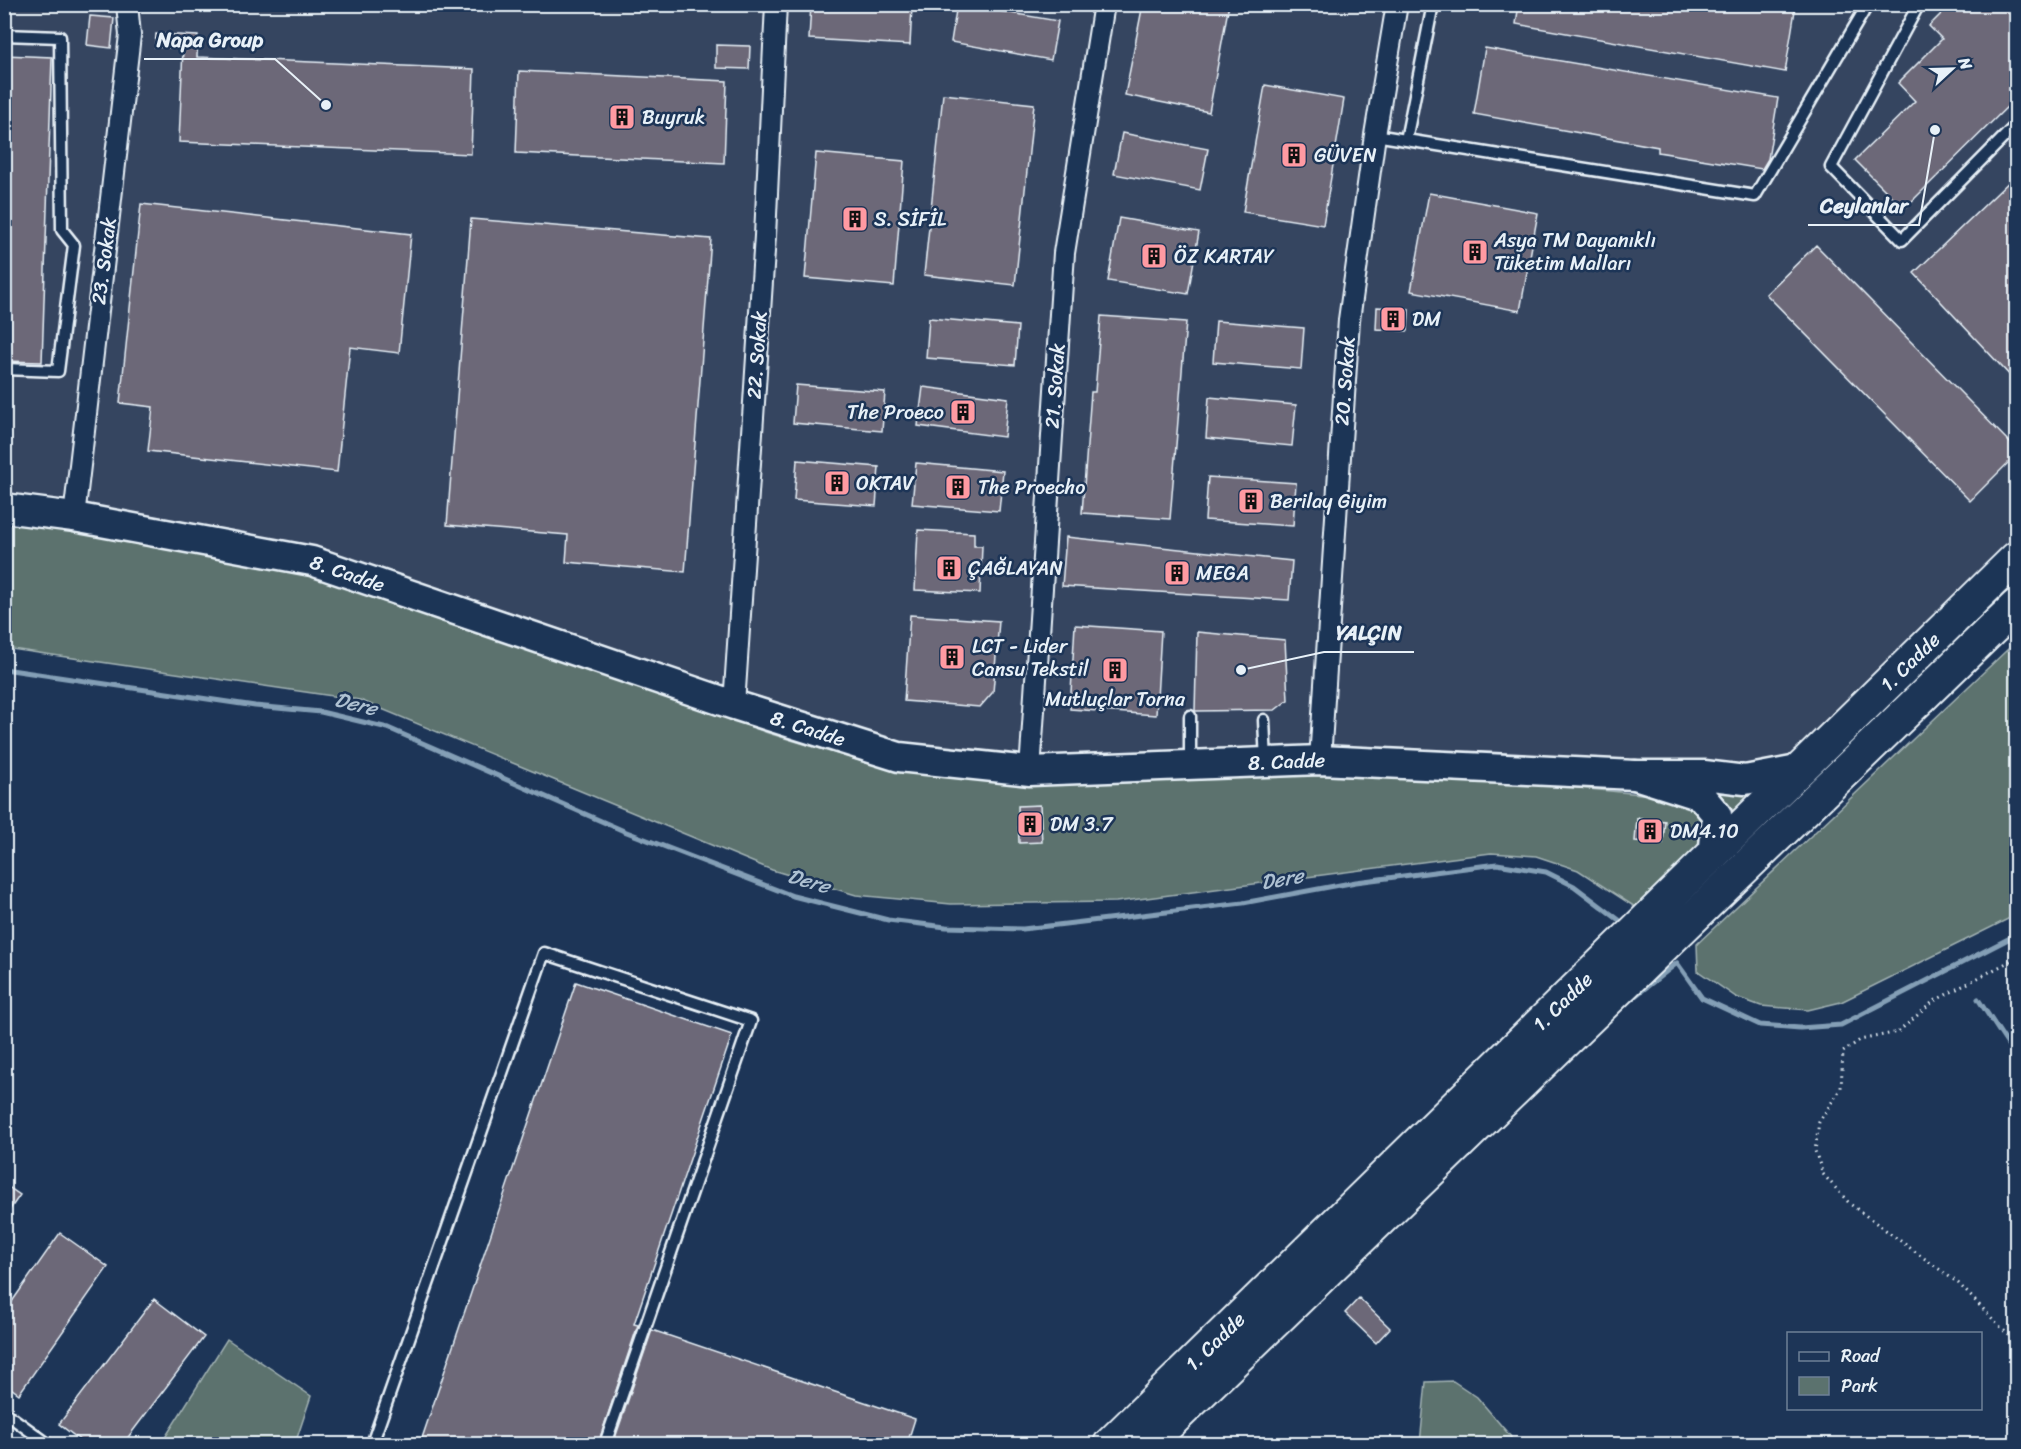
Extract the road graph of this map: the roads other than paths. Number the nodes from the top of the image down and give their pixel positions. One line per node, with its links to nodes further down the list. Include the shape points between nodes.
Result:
1 (127, 4): 14 (street, 23. Sokak, via 130,35)
2 (776, 4): 17 (street, 22. Sokak)
3 (1104, 4): 24 (street, 21. Sokak, via 1064,253)
4 (1397, 4): 10 (street, 20. Sokak)
5 (1433, 4): 11 (lane)
6 (1868, 4): 11 (lane, via 1755,196)
7 (1919, 4): 9 (lane, via 1831,167 1902,240)
8 (4, 35): 12 (lane, via 60,37 62,230 74,245 58,371)
9 (2016, 125)
10 (1375, 135): 11 (lane); 20 (street, 20. Sokak, via 1349,320)
11 (1406, 140)
12 (4, 369)
13 (4, 508): 14 (street, 8. Cadde)
14 (74, 517): 17 (street, 8. Cadde, via 312,561)
15 (2016, 558): 23 (main road, 1. Cadde)
16 (2016, 606): 32 (main road, 1. Cadde)
17 (734, 705): 24 (street, 8. Cadde, via 899,758)
18 (1190, 716): 22 (lane)
19 (1264, 720): 21 (lane)
20 (1320, 760): 21 (street, 8. Cadde); 25 (street, 8. Cadde)
21 (1266, 762): 22 (street, 8. Cadde)
22 (1190, 765): 24 (street, 8. Cadde)
23 (1803, 769): 25 (street, 8. Cadde, via 1744,780 1704,775); 26 (main road, 1. Cadde)
24 (1030, 771)
25 (1635, 776): 26 (street, 8. Cadde, via 1701,795 1717,815)
26 (1713, 857): 31 (main road, 1. Cadde)
27 (4, 1412): 28 (lane)
28 (48, 1444)
29 (372, 1444): 30 (lane, via 544,953 751,1021)
30 (605, 1444)
31 (1110, 1444)
32 (1148, 1444)

